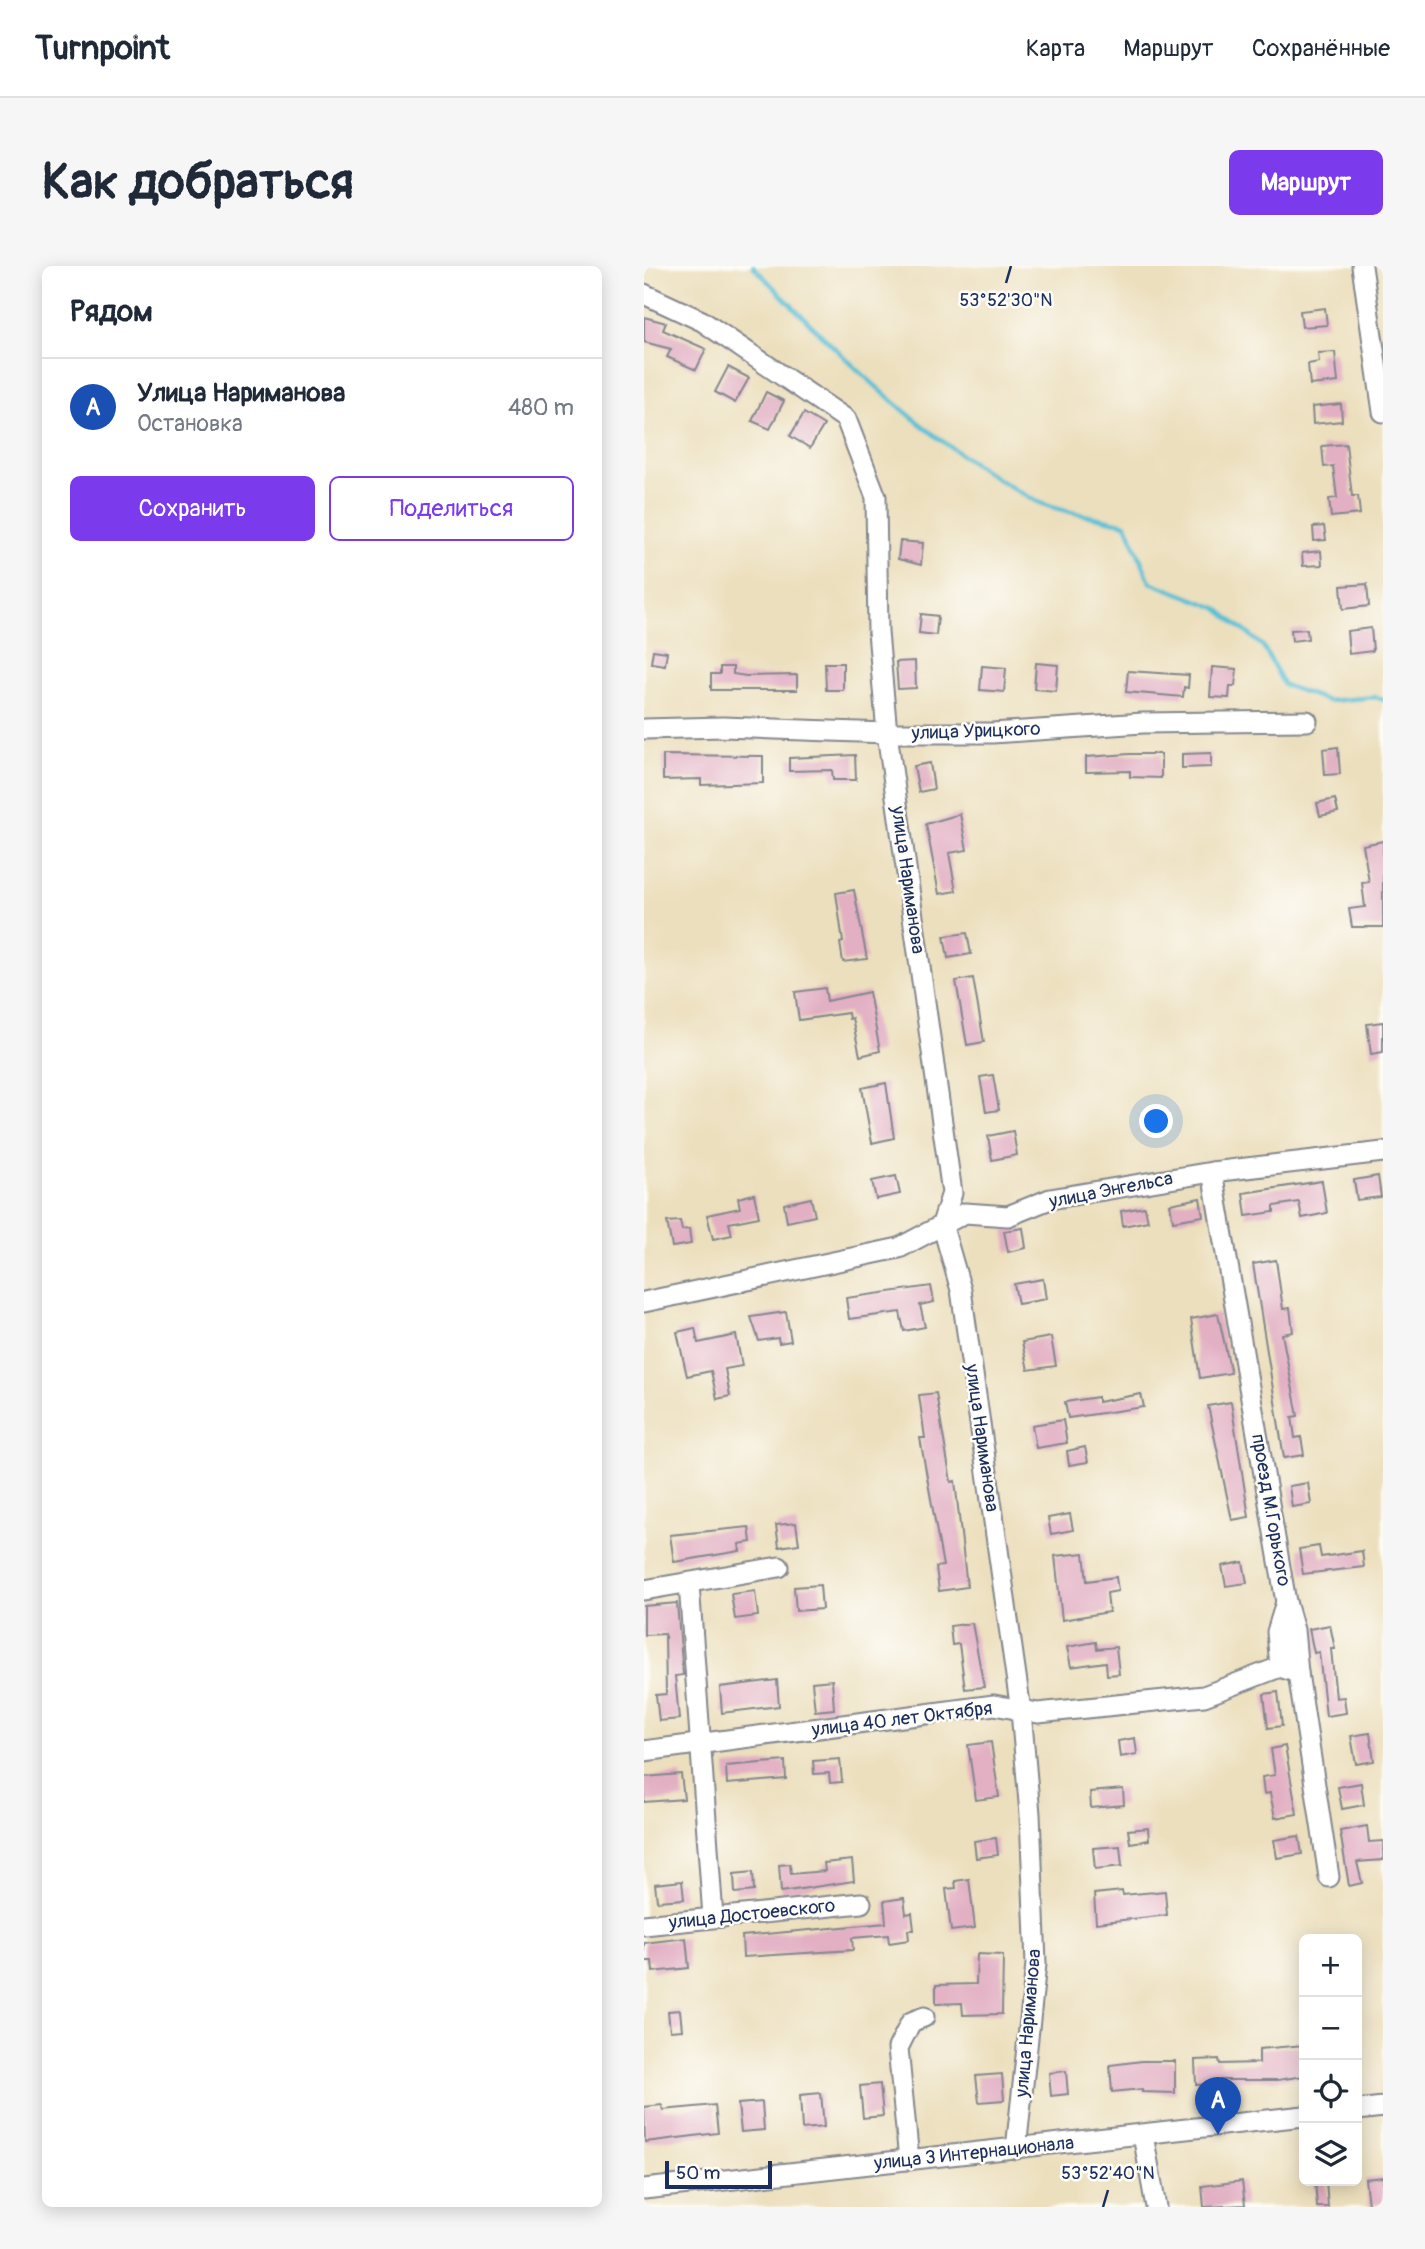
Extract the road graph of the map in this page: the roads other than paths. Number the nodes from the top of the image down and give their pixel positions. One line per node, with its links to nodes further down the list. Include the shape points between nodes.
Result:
1 (1363, 266): 3 (street)
2 (644, 294): 6 (street, улица Нариманова, via 702,321 846,419 876,497 878,632)
3 (1383, 412)
4 (1307, 721): 6 (street, улица Урицкого)
5 (644, 729): 6 (street, улица Урицкого)
6 (887, 733): 9 (street, улица Нариманова, via 952,1194)
7 (1383, 1152): 8 (street, улица Энгельса)
8 (1212, 1172): 9 (street, улица Энгельса, via 1050,1199 1008,1216 965,1213); 14 (street, проезд М.Горького, via 1286,1602 1277,1632)
9 (942, 1224): 10 (street, улица Энгельса, via 900,1248); 15 (street, улица Нариманова, via 961,1290)
10 (644, 1302)
11 (779, 1567): 12 (street)
12 (689, 1584): 13 (street); 16 (street)
13 (644, 1590)
14 (1289, 1670): 15 (street, улица 40 лет Октября, via 1204,1696); 18 (street, проезд М.Горького)
15 (1021, 1712): 16 (street, улица 40 лет Октября, via 994,1705); 27 (street, улица Нариманова, via 1036,1964)
16 (703, 1744): 17 (street, улица 40 лет Октября); 20 (street)
17 (644, 1751)
18 (1329, 1877)
19 (860, 1903): 20 (street, улица Достоевского)
20 (713, 1917): 21 (street, улица Достоевского)
21 (644, 1925)
22 (924, 2017): 28 (street, via 911,2022 898,2048)
23 (1383, 2107): 24 (street)
24 (1362, 2109)
25 (1299, 2117): 26 (street, улица 3 Интернационала)
26 (1143, 2135): 27 (street, улица 3 Интернационала); 30 (street)
27 (1016, 2149): 28 (street, улица 3 Интернационала)
28 (909, 2161): 29 (street, улица 3 Интернационала)
29 (644, 2189)
30 (1157, 2207)

